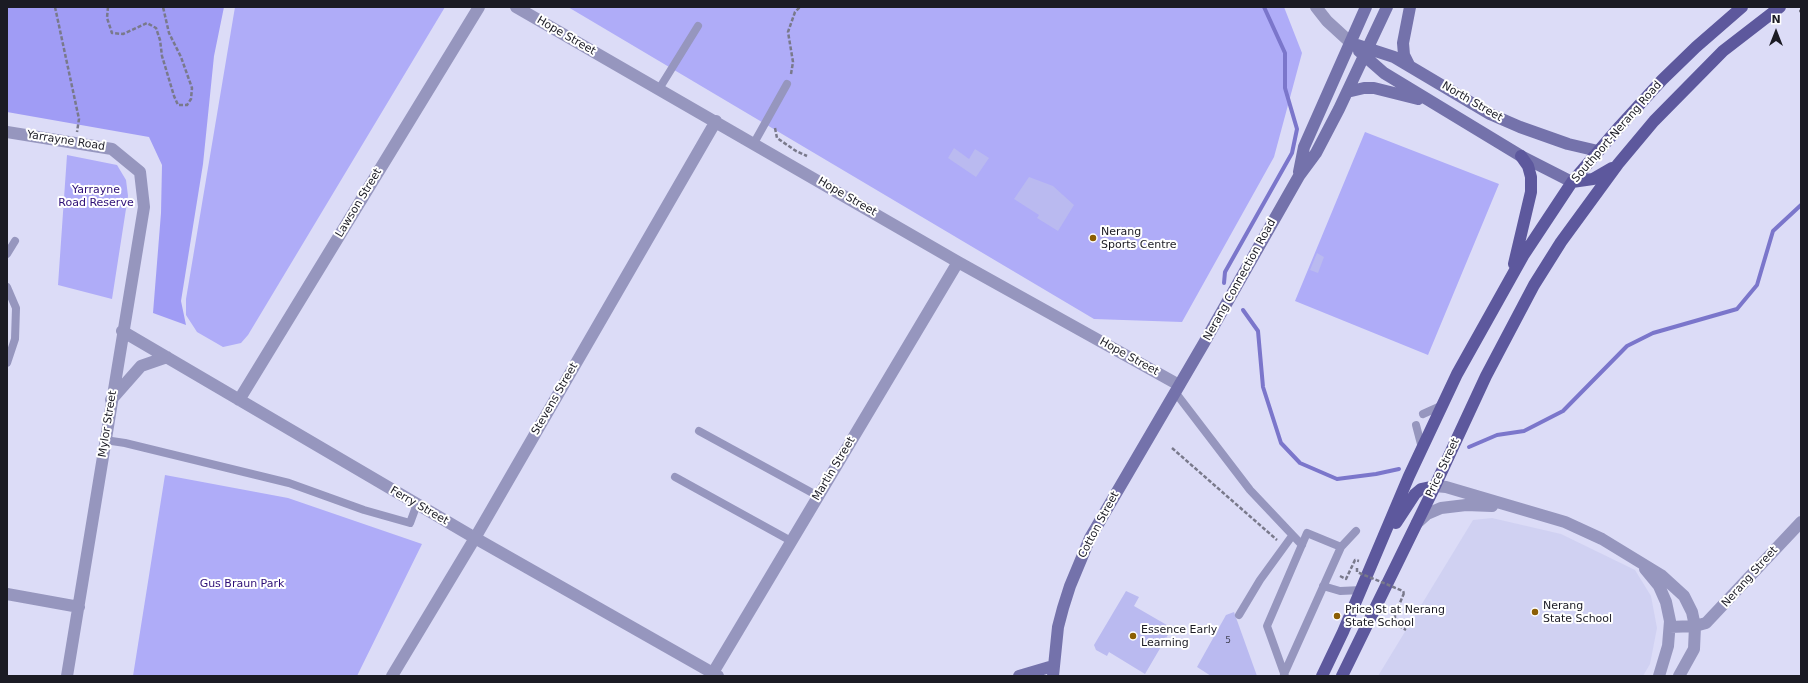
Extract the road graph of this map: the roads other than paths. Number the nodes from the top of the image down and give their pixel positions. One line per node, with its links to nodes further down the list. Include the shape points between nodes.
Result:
1 (479, 7): 37 (street, Lawson Street)
2 (516, 7): 14 (street, Hope Street)
3 (1316, 7): 10 (street, North Street)
4 (1366, 7): 10 (main road, Nerang Connection Road)
5 (1388, 7): 11 (main road, Nerang Connection Road)
6 (1410, 7): 12 (main road, via 1403,43 1404,55)
7 (1742, 7): 20 (main road, Southport-Nerang Road, via 1662,80)
8 (1780, 7): 22 (main road, Southport-Nerang Road, via 1723,51 1654,121)
9 (698, 26): 14 (lane)
10 (1350, 43): 11 (main road, North Street); 24 (main road, Nerang Connection Road, via 1304,147)
11 (1366, 52): 12 (main road, North Street); 15 (main road, Nerang Connection Road); 16 (main road, North Street, via 1384,73)
12 (1409, 65): 20 (main road, North Street, via 1490,114 1520,128)
13 (787, 84): 19 (lane)
14 (659, 89): 17 (street, Hope Street)
15 (1347, 92): 16 (main road, via 1374,88); 24 (main road, Nerang Connection Road, via 1316,153)
16 (1432, 102): 21 (main road, North Street)
17 (716, 121): 19 (street, Hope Street); 53 (street, Stevens Street)
18 (7, 132): 23 (street, Yarrayne Road, via 112,149)
19 (754, 143): 28 (street, Hope Street)
20 (1598, 151): 25 (main road, Southport-Nerang Road)
21 (1521, 156): 25 (main road, North Street); 30 (main road, via 1530,172 1530,192)
22 (1618, 164): 25 (main road, via 1593,179); 29 (main road, Southport-Nerang Road)
23 (140, 172): 32 (street, Mylor Street, via 144,207)
24 (1299, 176): 35 (main road, Nerang Connection Road)
25 (1572, 182): 30 (main road, Southport-Nerang Road)
26 (14, 241): 27 (lane)
27 (7, 254)
28 (958, 262): 35 (street, Hope Street); 46 (street, Martin Street)
29 (1548, 262): 45 (main road, Price Street, via 1486,376)
30 (1512, 275): 38 (main road, via 1457,374)
31 (7, 287): 34 (lane, via 16,308 15,339)
32 (122, 331): 33 (street, Ferry Street); 36 (street, Mylor Street)
33 (167, 357): 36 (street, via 141,366); 37 (street, Ferry Street)
34 (7, 363)
35 (1177, 388): 52 (lane, via 1246,486); 66 (main road, Cotton Street, via 1090,538 1063,608)
36 (111, 400): 42 (street, Mylor Street)
37 (239, 400): 47 (street, Ferry Street)
38 (1443, 405): 39 (lane); 43 (main road)
39 (1423, 414)
40 (1416, 425): 43 (lane)
41 (699, 431): 46 (lane)
42 (105, 440): 47 (lane, via 148,448 289,484 410,523); 62 (street, Mylor Street)
43 (1422, 449): 57 (main road)
44 (675, 477): 54 (lane)
45 (1435, 486): 48 (street, via 1446,487); 50 (main road, Price Street); 57 (main road, via 1421,489 1415,494)
46 (818, 496): 54 (street, Martin Street)
47 (417, 504): 53 (street, Ferry Street)
48 (1513, 508): 50 (street, via 1480,505 1441,508 1427,514); 58 (street, via 1565,522)
49 (1801, 522): 64 (street, Nerang Street, via 1718,612 1706,623)
50 (1417, 523): 73 (main road, Price Street)
51 (1356, 531): 56 (lane)
52 (1292, 536): 55 (lane); 63 (lane, via 1260,580)
53 (475, 538): 67 (street, Ferry Street); 70 (street, Stevens Street)
54 (791, 541): 67 (street, Martin Street)
55 (1302, 545): 56 (lane, via 1307,532); 68 (lane, via 1267,626)
56 (1341, 547): 59 (lane)
57 (1378, 549): 60 (main road)
58 (1626, 553): 64 (street, via 1676,586 1692,612); 65 (street, via 1648,572 1659,586 1666,602)
59 (1323, 586): 60 (lane, via 1338,590); 68 (lane)
60 (1362, 590): 72 (main road)
61 (7, 594): 62 (street)
62 (79, 607): 69 (street, Mylor Street)
63 (1239, 615)
64 (1695, 626): 65 (street, Nerang Street); 75 (street, via 1694,649)
65 (1670, 627): 74 (street, via 1668,646)
66 (1053, 671): 71 (main road, Cotton Street)
67 (714, 675)
68 (1284, 675)
69 (67, 676)
70 (392, 676)
71 (1020, 676)
72 (1322, 676)
73 (1342, 676)
74 (1659, 676)
75 (1679, 676)

